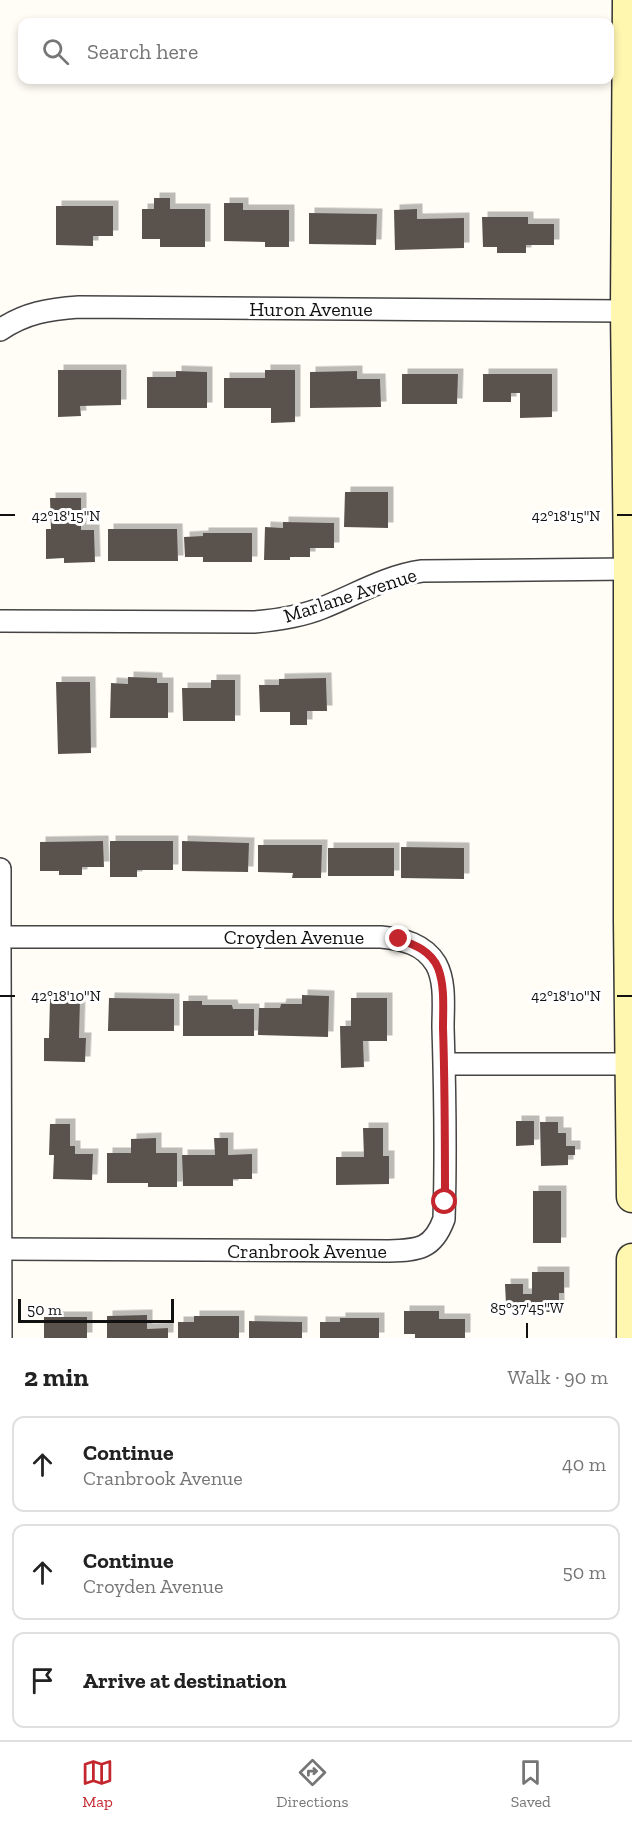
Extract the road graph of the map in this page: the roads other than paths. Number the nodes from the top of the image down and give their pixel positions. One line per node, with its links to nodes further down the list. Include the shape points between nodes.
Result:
1 (628, 0): 2 (street)
2 (626, 311): 3 (street, Huron Avenue, via 79,307 40,311); 4 (street)
3 (0, 330)
4 (629, 569): 5 (street, Marlane Avenue, via 422,571 402,574 299,616 254,622); 7 (street)
5 (0, 621)
6 (0, 869): 8 (street)
7 (630, 921): 11 (street)
8 (0, 936): 10 (street, Croyden Avenue, via 399,939 422,948 438,967)
9 (0, 949): 13 (street)
10 (445, 1064): 11 (street); 13 (street, Cranbrook Avenue, via 444,1219 433,1241 422,1246 407,1251)
11 (630, 1064): 12 (street)
12 (632, 1197)
13 (0, 1249): 15 (street)
14 (632, 1259): 16 (street)
15 (1, 1338)
16 (632, 1338)

